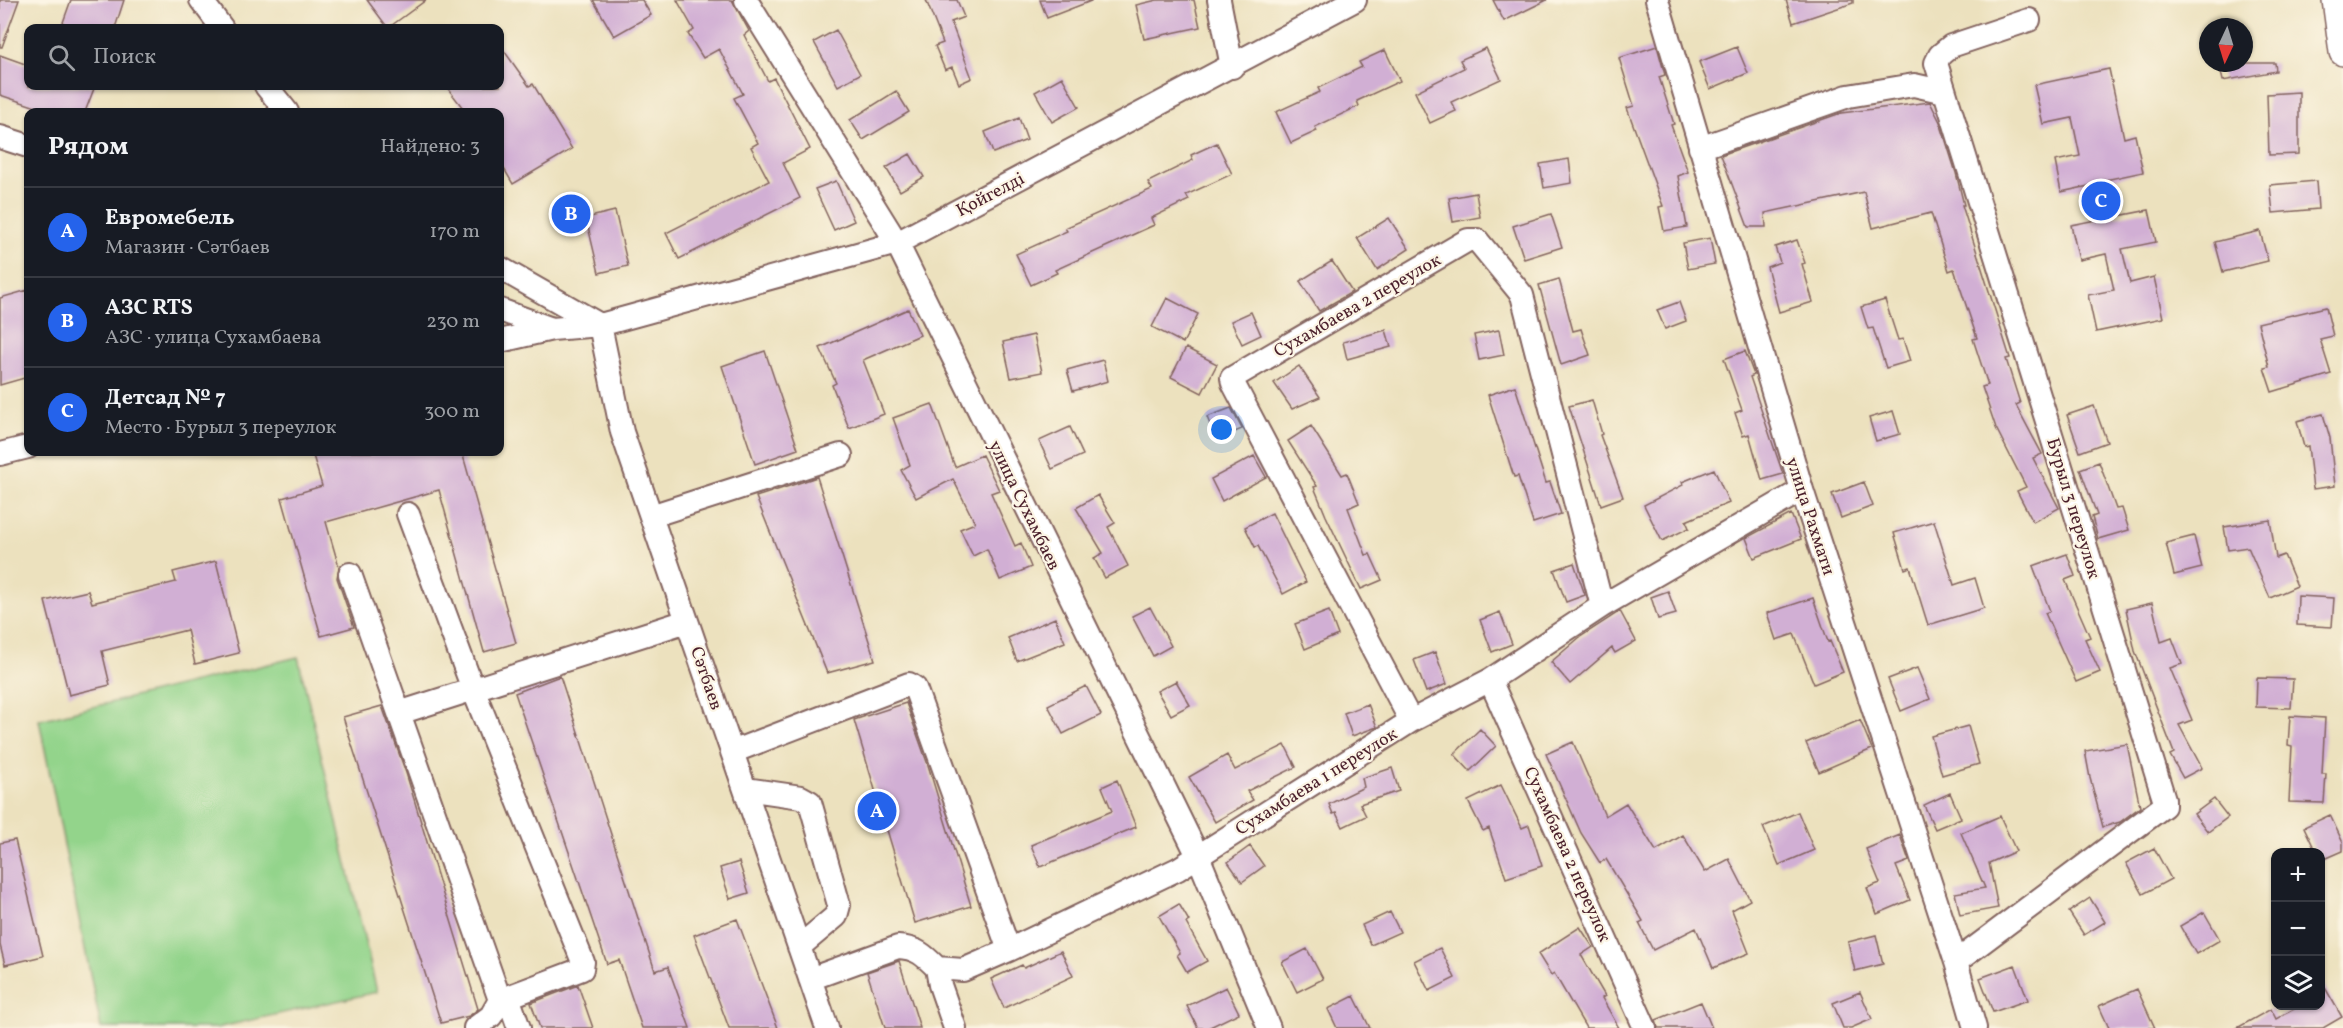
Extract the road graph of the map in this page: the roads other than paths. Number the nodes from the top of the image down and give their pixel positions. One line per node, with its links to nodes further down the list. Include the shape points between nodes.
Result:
1 (201, 0): 8 (street)
2 (746, 0): 17 (street, улица Сухамбаев)
3 (1219, 0): 10 (street)
4 (1355, 0): 10 (street, Қойгелді)
5 (1657, 0): 16 (street, улица Рахмати)
6 (2336, 0): 9 (main road)
7 (2029, 20): 12 (street, Бурыл 3 переулок, via 1945,50 1936,63)
8 (219, 24)
9 (2343, 52)
10 (1232, 67): 17 (street, Қойгелді)
11 (269, 90): 13 (street)
12 (1945, 92): 16 (street, via 1914,85 1848,96); 41 (street, Бурыл 3 переулок, via 2164,799 2160,810)
13 (283, 108)
14 (0, 137): 15 (street)
15 (24, 145)
16 (1701, 148): 26 (street, улица Рахмати)
17 (897, 243): 20 (street, Қойгелді); 38 (street, улица Сухамбаев)
18 (504, 270): 20 (street)
19 (504, 311): 21 (street)
20 (600, 325): 21 (street, Қойгелді); 28 (street, Сәтбаев, via 622,432)
21 (552, 329): 22 (street, Қойгелді)
22 (504, 340)
23 (24, 448): 24 (street)
24 (0, 454)
25 (841, 455): 28 (street)
26 (1802, 490): 30 (street, Сухамбаева 1 переулок); 41 (street, улица Рахмати)
27 (408, 514): 33 (street)
28 (651, 516): 31 (street, Сәтбаев)
29 (350, 574): 34 (street)
30 (1602, 606): 32 (street, Сухамбаева 1 переулок); 35 (street, Сухамбаева 2 переулок, via 1522,295 1477,240 1468,240 1233,378)
31 (687, 621): 33 (street); 36 (street, Сәтбаев)
32 (1490, 680): 35 (street, Сухамбаева 1 переулок); 50 (street, Сухамбаева 2 переулок)
33 (473, 689): 34 (street); 44 (street, via 583,962 582,969)
34 (399, 713): 44 (street)
35 (1411, 721): 38 (street, Сухамбаева 1 переулок)
36 (732, 752): 37 (street, Сәтбаев); 40 (street, via 903,685 915,688)
37 (745, 789): 39 (street, Сәтбаев); 39 (street, via 801,797 810,802 839,906 836,916)
38 (1198, 856): 40 (street, Сухамбаева 1 переулок); 49 (street, улица Сухамбаев)
39 (799, 947): 43 (street, Сәтбаев)
40 (1009, 950): 42 (street, Сухамбаева 1 переулок, via 963,970)
41 (1956, 962): 51 (street, улица Рахмати)
42 (937, 968): 43 (street, via 922,952 898,947); 48 (street)
43 (810, 980): 47 (street, Сәтбаев)
44 (504, 999): 45 (street); 46 (street)
45 (475, 1028)
46 (519, 1028)
47 (827, 1028)
48 (955, 1028)
49 (1269, 1028)
50 (1646, 1028)
51 (1975, 1028)

